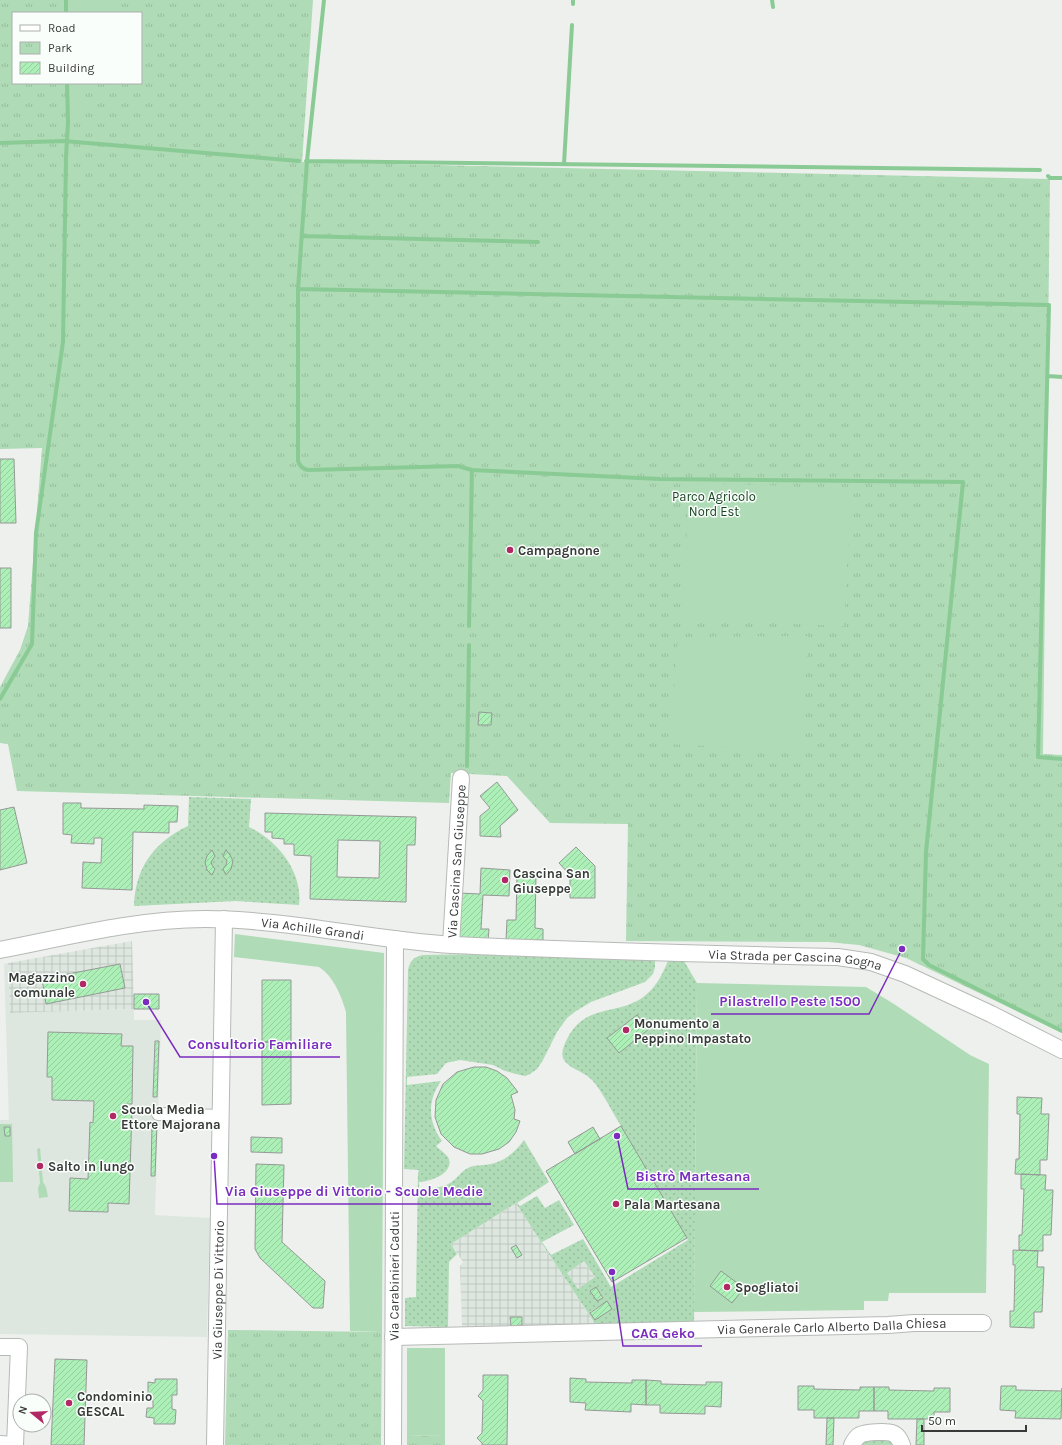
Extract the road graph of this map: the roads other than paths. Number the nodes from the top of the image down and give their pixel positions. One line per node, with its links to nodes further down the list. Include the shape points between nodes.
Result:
1 (461, 778): 4 (street, Via Cascina San Giuseppe)
2 (224, 919): 3 (street, Via Achille Grandi); 5 (street, Via Achille Grandi, via 176,920 130,926); 9 (street, Via Giuseppe Di Vittorio)
3 (395, 939): 4 (street, Via Achille Grandi); 11 (street, Via Carabinieri Caduti)
4 (451, 944): 6 (street, Via Achille Grandi)
5 (0, 950)
6 (629, 952): 7 (street, Via Strada per Cascina Gogna, via 838,957 871,962 905,974)
7 (1062, 1050)
8 (158, 1114): 9 (street)
9 (221, 1116): 15 (street, Via Giuseppe Di Vittorio)
10 (983, 1323): 11 (street, Via Generale Carlo Alberto Dalla Chiesa)
11 (393, 1337): 16 (street, Via Carabinieri Caduti)
12 (0, 1347): 14 (street, via 18,1347)
13 (0, 1444): 14 (street)
14 (15, 1445)
15 (215, 1445)
16 (393, 1445)
17 (852, 1445): 18 (street, via 861,1434 886,1432 896,1435)
18 (902, 1445)

